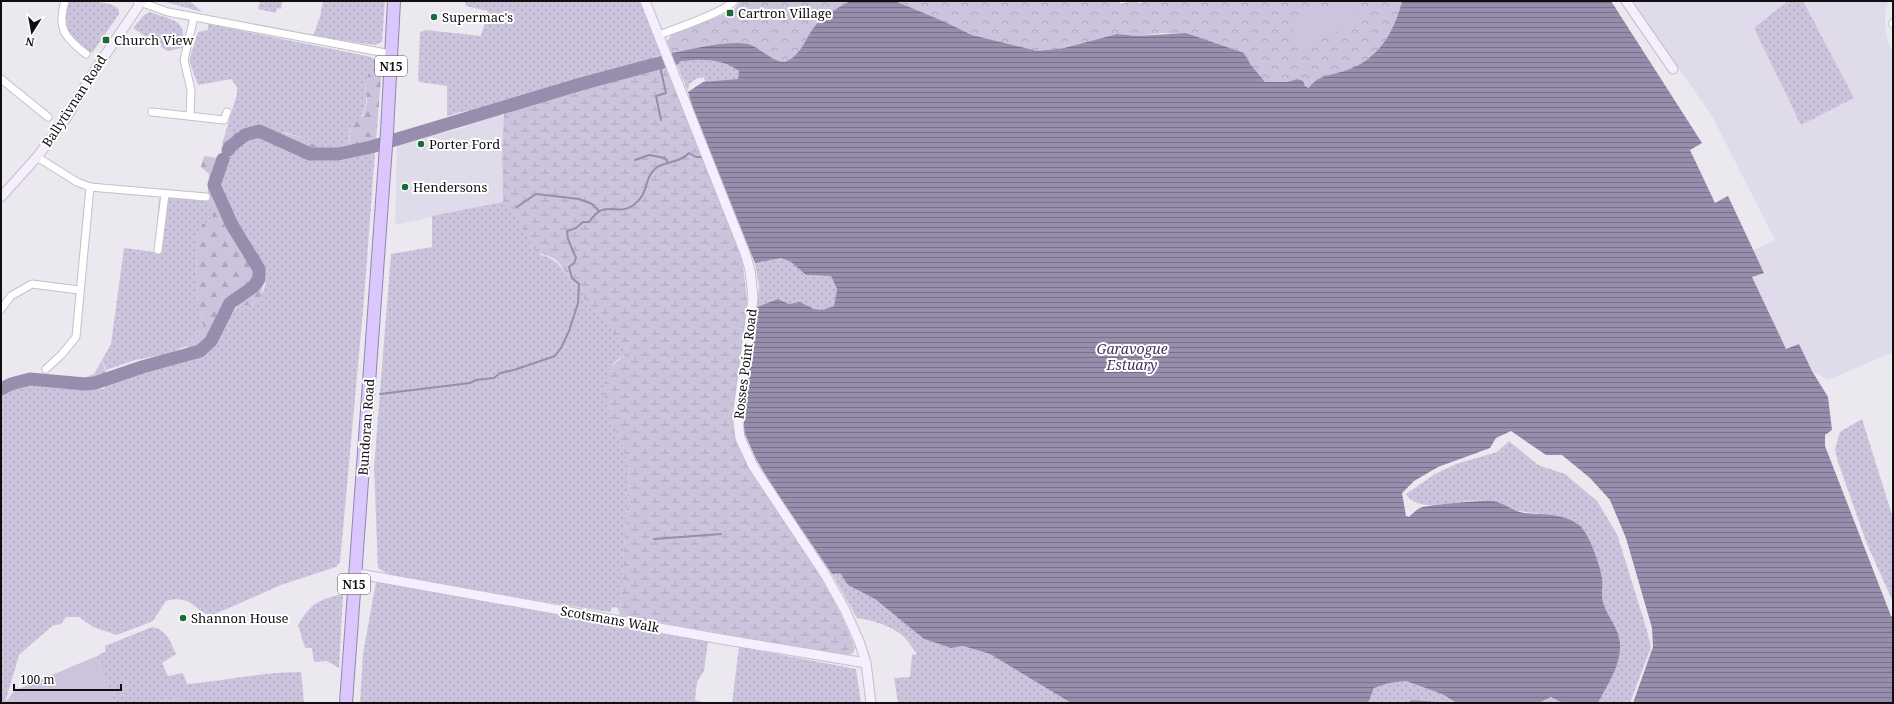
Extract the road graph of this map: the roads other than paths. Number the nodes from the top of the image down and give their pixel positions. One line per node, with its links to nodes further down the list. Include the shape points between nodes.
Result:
1 (65, 1): 9 (street, via 61,19 65,33 70,41)
2 (140, 1): 7 (street, via 168,12); 17 (street, Ballytivnan Road, via 64,120)
3 (394, 1): 10 (highway, N15)
4 (645, 1): 8 (street, Rosses Point Road)
5 (734, 1): 8 (street, via 717,12)
6 (1626, 1): 11 (street)
7 (194, 17): 10 (street); 15 (street, via 184,60 191,90)
8 (659, 35): 27 (street, Rosses Point Road, via 750,270 753,298 738,410 740,438 753,466 826,576 845,610)
9 (86, 54)
10 (391, 54): 26 (highway, Bundoran Road / N15)
11 (1673, 69)
12 (1, 79): 16 (street)
13 (152, 112): 15 (street)
14 (227, 112): 15 (street, via 224,120)
15 (190, 116)
16 (48, 117)
17 (37, 157): 18 (street, via 77,182); 20 (street, Ballytivnan Road)
18 (90, 187): 19 (street); 23 (street)
19 (165, 194): 21 (street); 22 (street)
20 (1, 197)
21 (206, 197)
22 (158, 250)
23 (79, 290): 24 (street, via 32,284 11,296); 25 (street, via 78,329 75,339)
24 (1, 309)
25 (46, 369)
26 (354, 573): 27 (street, Scotsmans Walk, via 752,645); 28 (highway, Bundoran Road / N15)
27 (866, 663): 29 (street, Rosses Point Road)
28 (346, 703)
29 (871, 703)

